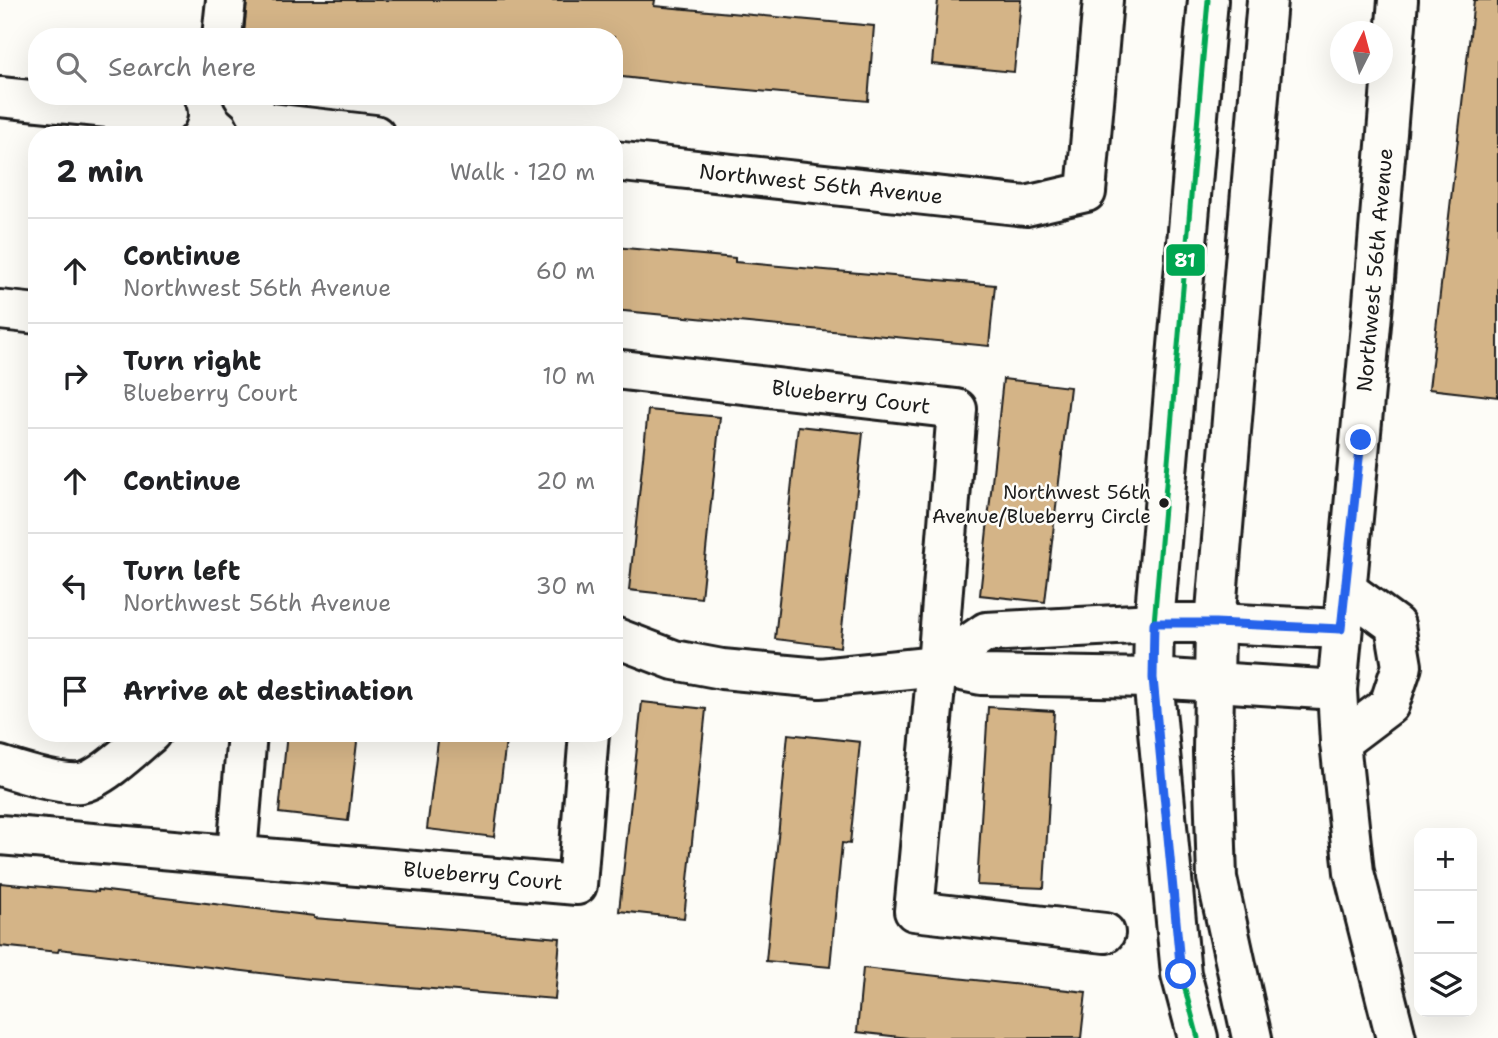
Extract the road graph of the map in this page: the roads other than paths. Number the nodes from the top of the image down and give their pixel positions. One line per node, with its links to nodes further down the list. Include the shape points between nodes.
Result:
1 (226, 0): 6 (street)
2 (1103, 0): 13 (street, Northwest 56th Avenue, via 1086,191 1026,206)
3 (1208, 0): 18 (street)
4 (1267, 0): 19 (street)
5 (1398, 0): 17 (street, Northwest 56th Avenue)
6 (223, 28)
7 (0, 97): 8 (street)
8 (28, 100)
9 (78, 105): 10 (street)
10 (176, 115)
11 (252, 118): 12 (street)
12 (310, 126)
13 (623, 162)
14 (0, 310): 15 (street)
15 (28, 313)
16 (623, 370): 22 (street, Blueberry Court, via 957,409)
17 (1347, 590): 20 (street, Northwest 56th Avenue); 29 (street, via 1395,625 1402,666 1389,705)
18 (1154, 623): 19 (street); 22 (street, via 986,632); 23 (street)
19 (1215, 623): 20 (street); 24 (street)
20 (1341, 629): 25 (street, Northwest 56th Avenue)
21 (623, 640): 22 (street, via 674,660 820,678)
22 (937, 666): 23 (street, via 981,675); 33 (street, Blueberry Court, via 914,911)
23 (1153, 678): 24 (street); 34 (street, via 1181,974)
24 (1214, 681): 25 (street); 35 (street, via 1217,878)
25 (1337, 690): 29 (street, Northwest 56th Avenue)
26 (141, 742): 30 (street, via 121,761 81,783 40,778)
27 (246, 742): 32 (street)
28 (588, 742): 32 (street, Blueberry Court, via 577,885)
29 (1340, 742): 36 (street, Northwest 56th Avenue, via 1354,872)
30 (0, 766)
31 (0, 835): 32 (street, Blueberry Court)
32 (237, 854)
33 (1105, 933)
34 (1198, 1038)
35 (1252, 1038)
36 (1396, 1038)

